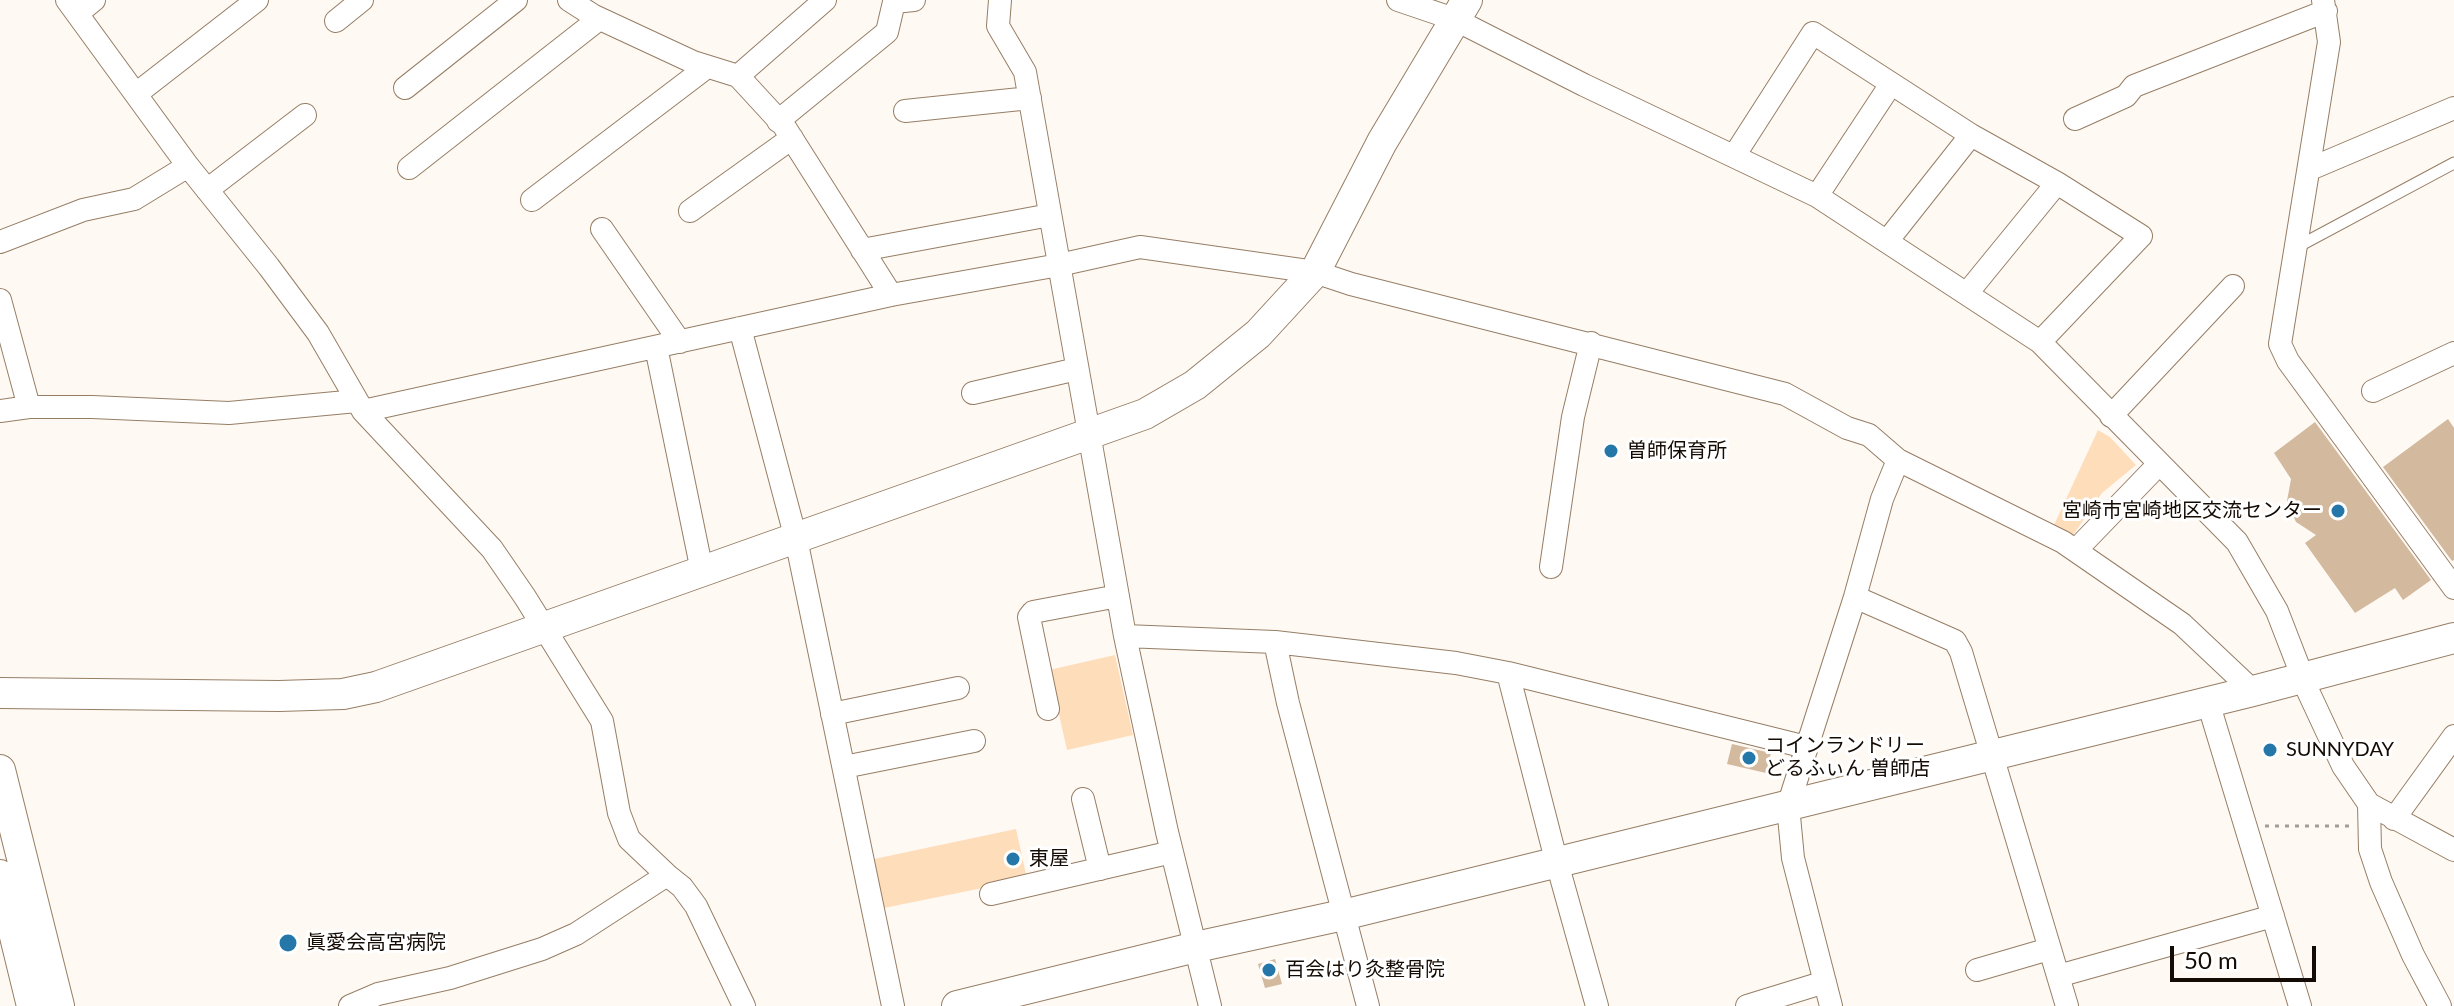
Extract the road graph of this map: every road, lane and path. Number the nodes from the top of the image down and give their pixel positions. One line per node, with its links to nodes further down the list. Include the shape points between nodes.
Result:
1 (257, 0): 18 (street)
2 (362, 0): 13 (street)
3 (516, 0): 17 (street)
4 (569, 0): 12 (street)
5 (825, 0): 15 (street)
6 (914, 0): 24 (street, via 894,2 887,32)
7 (1000, 0): 19 (street, via 998,26 1025,72)
8 (1398, 0): 11 (street)
9 (80, 4): 18 (street)
10 (2324, 6): 23 (street, via 2134,86 2126,96); 30 (street, via 2329,42)
11 (1460, 9): 26 (street, via 1502,45); 43 (street, via 1382,142)
12 (599, 19): 14 (street); 29 (street)
13 (336, 21)
14 (707, 67): 15 (street); 34 (street)
15 (738, 76): 24 (street)
16 (1891, 84): 25 (street); 26 (street, via 1813,33); 33 (street)
17 (405, 88)
18 (136, 94): 28 (street)
19 (1030, 98): 21 (street); 36 (street)
20 (2454, 108): 30 (street)
21 (905, 111)
22 (305, 115): 32 (street)
23 (2075, 119)
24 (785, 129): 35 (street); 41 (street)
25 (1971, 135): 31 (street); 38 (street)
26 (1734, 156): 33 (street)
27 (2454, 163): 40 (lane)
28 (188, 166): 32 (street); 39 (street, via 134,199 83,210)
29 (409, 168)
30 (2310, 169): 40 (street)
31 (2057, 183): 45 (street); 50 (street, via 2141,236)
32 (207, 190): 57 (street, via 318,333)
33 (1817, 196): 38 (street)
34 (532, 200)
35 (690, 211)
36 (1050, 215): 41 (street); 42 (street)
37 (602, 229): 49 (street)
38 (1888, 240): 45 (street)
39 (0, 242)
40 (2296, 247): 68 (street, via 2280,344)
41 (862, 250): 46 (street)
42 (1059, 265): 43 (street, via 1140,247); 46 (street); 54 (street)
43 (1315, 272): 51 (street); 61 (street, via 1258,334 1195,385 1145,414)
44 (2233, 286): 60 (street)
45 (1968, 292): 50 (street)
46 (891, 295): 48 (street)
47 (0, 300): 58 (street)
48 (740, 328): 49 (street); 64 (street)
49 (680, 342): 52 (street)
50 (2040, 342): 60 (street)
51 (1591, 343): 62 (street, via 1785,394 1869,435); 66 (street, via 1573,417)
52 (656, 347): 57 (street); 67 (street)
53 (2454, 353): 55 (street)
54 (1077, 369): 56 (street); 61 (street)
55 (2373, 391)
56 (973, 393)
57 (360, 406): 58 (street, via 229,413); 71 (street, via 492,549)
58 (29, 407): 59 (street)
59 (0, 411)
60 (2111, 416): 63 (street)
61 (1088, 436): 64 (street); 69 (street)
62 (1898, 460): 65 (street); 70 (street)
63 (2159, 464): 65 (street); 76 (street, via 2237,542 2277,611)
64 (796, 539): 67 (street); 82 (street)
65 (2076, 550): 78 (street, via 2182,624)
66 (1551, 567)
67 (702, 571): 71 (street)
68 (2454, 588)
69 (1118, 596): 72 (street); 81 (street, via 1029,617)
70 (1855, 597): 85 (street); 86 (street, via 1955,641)
71 (543, 626): 79 (street, via 343,694); 99 (street, via 602,721 629,839)
72 (1125, 636): 74 (street); 95 (street)
73 (2454, 638): 76 (street)
74 (1275, 642): 75 (street); 101 (street)
75 (1508, 673): 85 (street); 96 (street)
76 (2303, 677): 78 (street); 91 (street)
77 (958, 688): 82 (street)
78 (2253, 691): 80 (street)
79 (0, 693)
80 (2208, 702): 86 (street); 93 (street)
81 (1048, 709)
82 (832, 714): 87 (street)
83 (2454, 736): 92 (street)
84 (974, 741): 87 (street)
85 (1806, 747): 90 (street)
86 (1990, 756): 90 (street); 104 (street)
87 (844, 767): 112 (street)
88 (0, 770): 109 (street)
89 (1083, 799): 97 (street)
90 (1788, 806): 96 (street); 107 (street, via 1793,858)
91 (2370, 815): 92 (street); 93 (path); 121 (street, via 2370,849 2381,882)
92 (2394, 819): 94 (street)
93 (2245, 826): 102 (street)
94 (2454, 850)
95 (1172, 852): 97 (street); 103 (street)
96 (1556, 863): 101 (street); 116 (street)
97 (1100, 869): 100 (street)
98 (0, 875): 108 (street)
99 (667, 875): 110 (street, via 576,934 542,949); 111 (street, via 696,906)
100 (991, 894)
101 (1343, 915): 103 (street); 115 (street)
102 (2273, 916): 106 (street); 120 (street)
103 (1196, 947): 113 (street); 114 (street)
104 (2049, 949): 105 (street); 106 (street)
105 (1977, 970)
106 (2058, 976): 119 (street)
107 (1825, 982): 117 (street); 118 (street)
108 (32, 1006)
109 (59, 1006)
110 (350, 1006)
111 (744, 1006)
112 (893, 1006)
113 (957, 1006)
114 (1210, 1006)
115 (1368, 1006)
116 (1597, 1006)
117 (1747, 1006)
118 (1831, 1006)
119 (2067, 1006)
120 (2300, 1006)
121 (2440, 1006)

